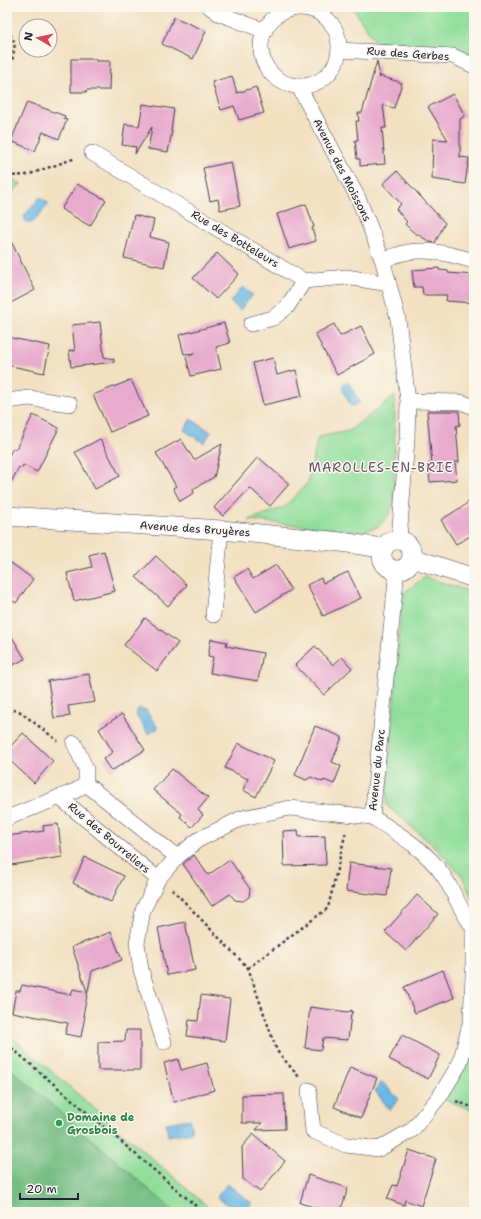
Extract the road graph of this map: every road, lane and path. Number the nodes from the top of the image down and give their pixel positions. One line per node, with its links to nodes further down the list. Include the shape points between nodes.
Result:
1 (210, 7): 4 (street, via 218,13)
2 (300, 8): 4 (street, via 285,12 274,19); 5 (street, via 322,15 326,19 338,36)
3 (7, 29): 7 (path, via 15,43 12,62)
4 (265, 31): 8 (street, via 262,50 268,70 282,82)
5 (339, 50): 6 (street, Rue des Gerbes, via 453,56); 8 (street, via 329,74 316,83)
6 (474, 66)
7 (7, 70)
8 (299, 87): 12 (street, Avenue des Moissons, via 358,198)
9 (92, 153): 10 (path, via 27,175); 13 (street, Rue des Botteleurs)
10 (7, 176)
11 (474, 261): 12 (street, via 451,254 426,251 396,255)
12 (383, 262): 14 (street, Avenue des Moissons)
13 (304, 281): 14 (street, via 346,277); 15 (street, via 287,307 272,318)
14 (389, 284): 17 (street, Avenue des Moissons, via 398,319)
15 (251, 324)
16 (7, 401): 18 (street, via 29,398)
17 (408, 401): 19 (street, via 461,402); 22 (street, Avenue des Moissons)
18 (70, 404)
19 (474, 407)
20 (7, 516): 21 (street, Avenue des Bruyères)
21 (221, 530): 23 (street, Avenue des Bruyères, via 341,542); 27 (street)
22 (399, 540): 23 (street, via 389,542); 24 (street, via 411,548)
23 (383, 550): 25 (street, via 385,564)
24 (412, 558): 25 (street, via 409,565); 26 (street)
25 (397, 570): 33 (street, Avenue du Parc)
26 (473, 575)
27 (213, 615)
28 (7, 709): 29 (path, via 19,711 61,744)
29 (74, 743): 30 (street, via 86,769)
30 (86, 784): 31 (street, Rue des Bourreliers); 35 (street)
31 (60, 797): 34 (street, Rue des Bourreliers); 36 (street, Rue des Bourreliers)
32 (350, 815): 33 (street); 35 (street, via 290,808 242,818 198,840); 38 (path, via 328,908)
33 (372, 817): 37 (street, Avenue du Parc, via 430,859 443,875)
34 (7, 818)
35 (177, 857): 36 (street)
36 (158, 879): 38 (path, via 166,882); 39 (street, via 143,910 138,943 141,970)
37 (474, 928): 41 (street, via 471,1020 460,1063 440,1096 412,1130 379,1148 346,1145 312,1130)
38 (248, 968): 41 (path, via 277,1050)
39 (164, 1042)
40 (7, 1044): 42 (path)
41 (309, 1090)
42 (203, 1212)

